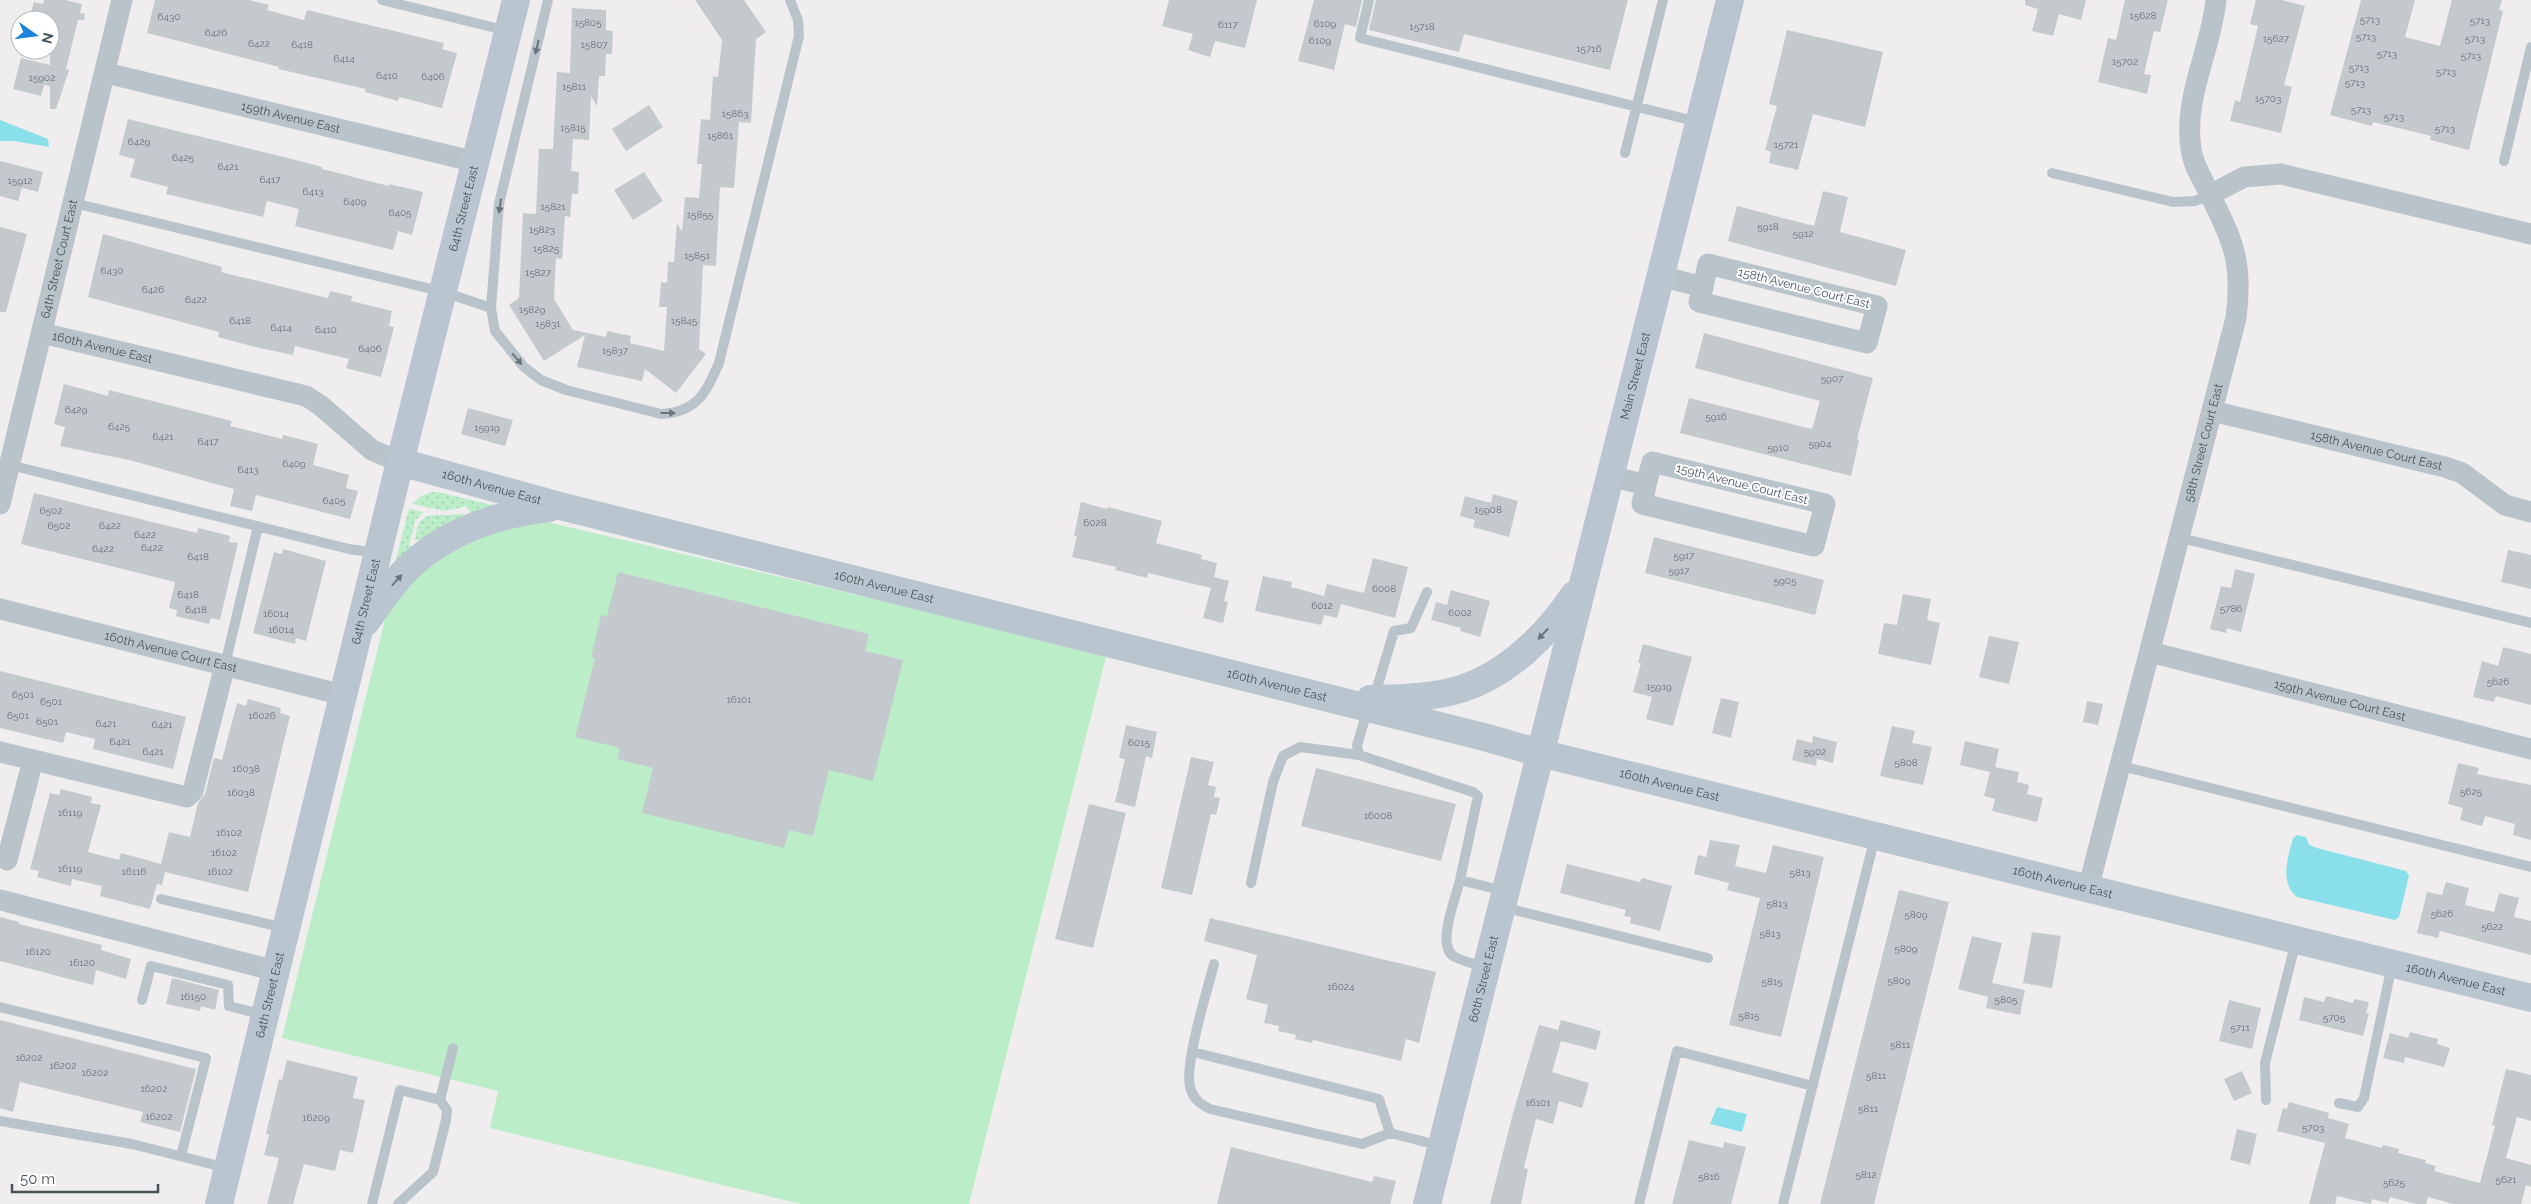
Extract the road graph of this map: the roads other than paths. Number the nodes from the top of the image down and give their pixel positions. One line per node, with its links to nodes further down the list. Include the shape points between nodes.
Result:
1 (122, 0): 12 (street, 64th Street Court East)
2 (382, 0): 10 (lane)
3 (516, 0): 10 (street, 64th Street East)
4 (548, 0): 25 (lane, one-way to 25, via 499,204)
5 (790, 0): 25 (lane, one-way to 5, via 495,331 524,367 541,380 566,390 661,414 678,413 702,397 719,363 799,36 798,20)
6 (1369, 0): 13 (lane, via 1360,38)
7 (1663, 0): 13 (lane)
8 (1730, 0): 14 (street, Main Street East)
9 (2216, 0): 19 (street, 58th Street Court East, via 2195,88 2190,133 2194,163)
10 (509, 31): 17 (street, 64th Street East)
11 (2531, 46): 16 (lane)
12 (106, 73): 17 (street, 159th Avenue East); 20 (street, 64th Street Court East)
13 (1636, 106): 14 (lane); 15 (lane)
14 (1699, 122): 22 (street, Main Street East)
15 (1625, 153)
16 (2504, 161)
17 (476, 162): 24 (street, 64th Street East)
18 (2052, 173): 19 (lane, via 2173,202 2195,201)
19 (2210, 195): 21 (street, via 2244,177 2281,174); 27 (street, 58th Street Court East, via 2234,249 2240,277 2236,318)
20 (74, 203): 24 (lane); 26 (street, 64th Street Court East)
21 (2531, 234)
22 (1660, 276): 23 (street); 30 (street, Main Street East)
23 (1702, 287): 23 (street, 158th Avenue Court East, via 1699,302 1867,343 1877,306 1708,264)
24 (444, 292): 25 (lane); 28 (street, 64th Street East)
25 (491, 308)
26 (42, 333): 28 (street, 160th Avenue East, via 306,396 320,404 372,450); 29 (street, 64th Street Court East)
27 (2212, 411): 34 (street, 158th Avenue Court East, via 2445,467 2462,473 2506,505); 36 (street, 58th Street Court East)
28 (400, 462): 33 (street, 160th Avenue East); 37 (street, 64th Street East)
29 (10, 466): 32 (street, 64th Street Court East); 35 (lane)
30 (1610, 476): 31 (street); 38 (street, Main Street East)
31 (1646, 485): 31 (street, 159th Avenue Court East, via 1642,504 1814,546 1825,504 1652,462)
32 (0, 504)
33 (560, 506): 42 (street, one-way to 33, via 392,586 430,550 482,523 516,512); 46 (street, 160th Avenue East, via 1339,700)
34 (2531, 512)
35 (258, 526): 37 (lane); 44 (lane)
36 (2180, 538): 41 (lane); 43 (street, 58th Street Court East)
37 (378, 554): 42 (street, 64th Street East)
38 (1583, 581): 46 (street, one-way to 46, via 1535,643 1488,676 1461,689); 49 (street, Main Street East)
39 (1427, 592): 46 (lane, via 1411,628 1394,631)
40 (0, 609): 44 (street, 160th Avenue Court East)
41 (2531, 623)
42 (358, 633): 45 (street, 64th Street East)
43 (2150, 652): 47 (street, 159th Avenue Court East); 52 (street, 58th Street Court East)
44 (225, 665): 45 (street, 160th Avenue Court East); 51 (street, via 193,791 187,798)
45 (343, 695): 62 (street, 64th Street East)
46 (1371, 703): 49 (street, 160th Avenue East); 50 (lane, via 1357,745)
47 (2531, 749)
48 (0, 752): 51 (street)
49 (1540, 753): 53 (street, 160th Avenue East); 60 (street, 60th Street East)
50 (1359, 755): 56 (lane, via 1478,796); 57 (lane, via 1300,748 1283,756)
51 (33, 760): 54 (street)
52 (2121, 766): 55 (lane); 58 (street, 58th Street Court East)
53 (1875, 836): 58 (street, 160th Avenue East); 75 (lane)
54 (7, 860)
55 (2531, 867)
56 (1460, 880): 60 (lane); 67 (lane, via 1445,938 1446,948 1455,957)
57 (1251, 882)
58 (2088, 889): 63 (street, 160th Avenue East)
59 (161, 899): 62 (lane)
60 (1503, 899): 64 (lane); 67 (street, 60th Street East)
61 (0, 900): 68 (street)
62 (286, 928): 68 (street, 64th Street East)
63 (2296, 940): 66 (street, 160th Avenue East); 77 (lane, via 2266,1063)
64 (1708, 958)
65 (1214, 964): 74 (lane)
66 (2393, 964): 69 (street, 160th Avenue East); 78 (lane, via 2364,1098 2358,1107)
67 (1486, 967): 81 (street, 60th Street East)
68 (276, 971): 72 (street, 64th Street East)
69 (2531, 998)
70 (142, 1000): 72 (lane, via 151,966 228,985 229,1006)
71 (0, 1007): 82 (lane, via 206,1058)
72 (265, 1015): 83 (street, 64th Street East)
73 (453, 1048): 76 (lane)
74 (1193, 1052): 80 (lane, via 1379,1099); 80 (lane, via 1188,1070 1190,1089 1196,1100 1210,1109 1362,1144)
75 (1813, 1086): 88 (lane, via 1678,1051); 89 (lane)
76 (440, 1100): 85 (lane, via 400,1090); 86 (lane, via 446,1110 446,1120 433,1172)
77 (2266, 1100)
78 (2339, 1103)
79 (0, 1121): 82 (lane)
80 (1390, 1133): 81 (lane)
81 (1442, 1146): 87 (street, 60th Street East)
82 (181, 1156): 83 (lane)
83 (228, 1168): 84 (street, 64th Street East)
84 (219, 1204)
85 (372, 1204)
86 (398, 1204)
87 (1427, 1204)
88 (1639, 1204)
89 (1783, 1204)

